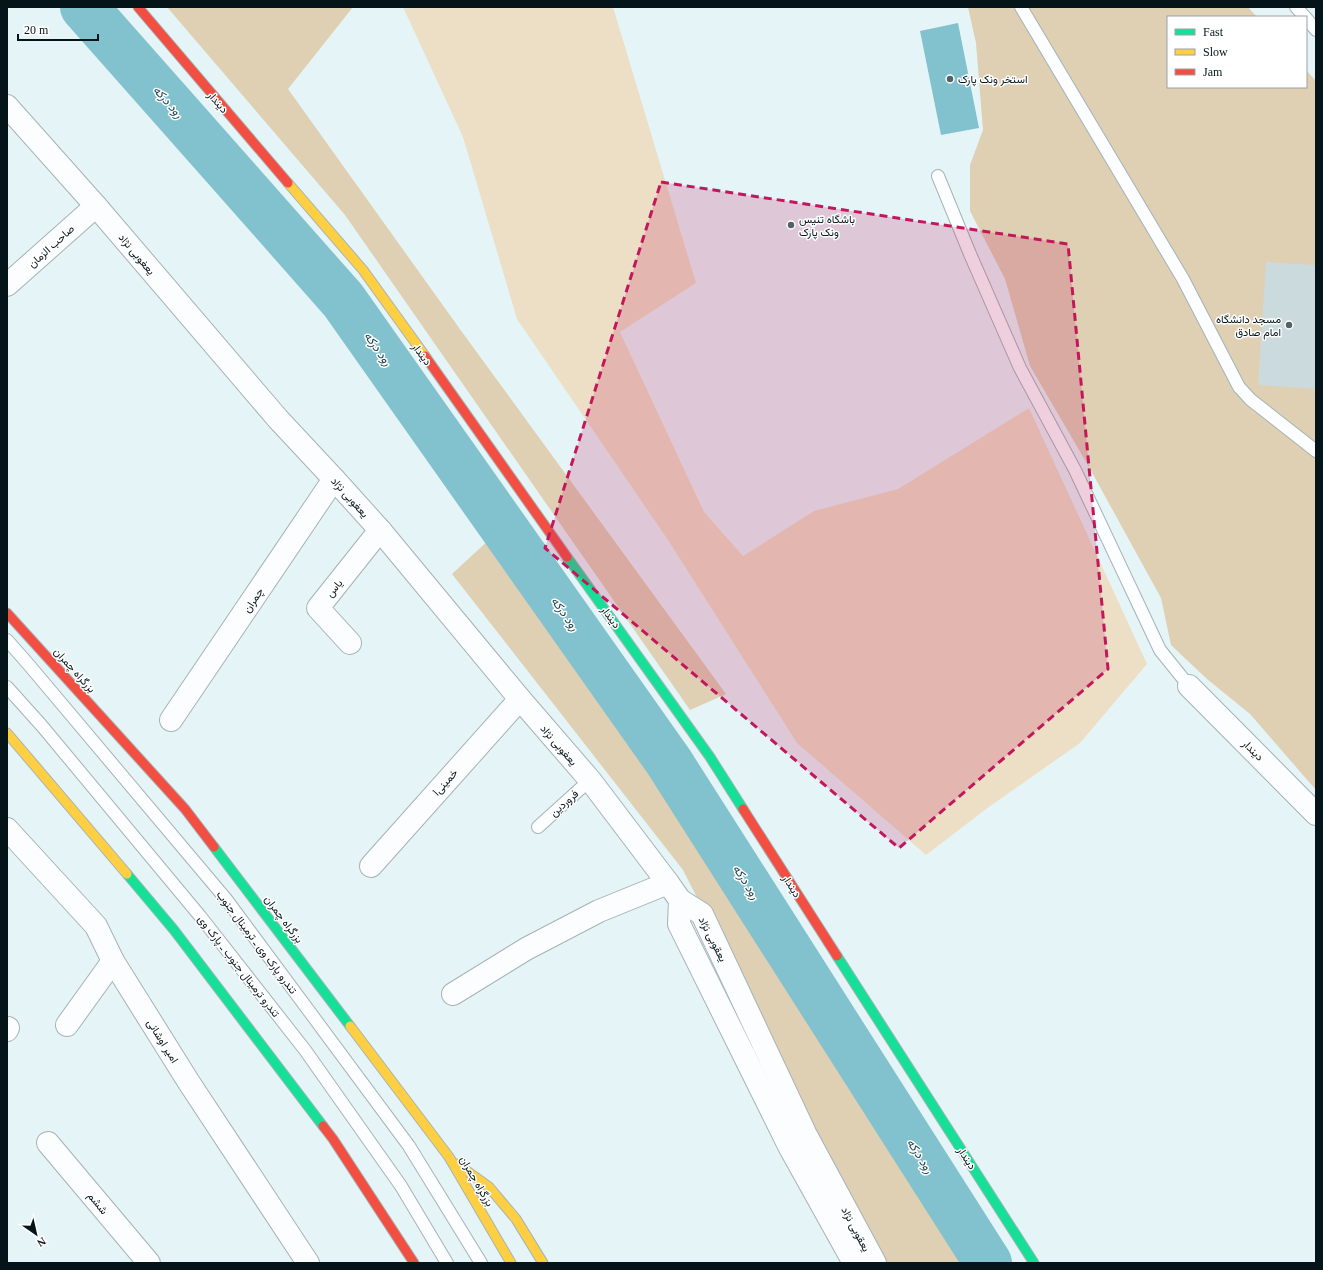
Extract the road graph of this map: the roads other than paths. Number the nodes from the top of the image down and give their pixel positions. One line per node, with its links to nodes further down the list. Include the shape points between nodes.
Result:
1 (138, 7): 42 (main road, دیندار, via 363,270 701,744)
2 (1021, 7): 11 (lane, via 1183,279 1239,387 1251,400)
3 (1296, 7): 4 (lane)
4 (1303, 16)
5 (1307, 20): 6 (lane)
6 (1316, 30)
7 (7, 106): 9 (street, یعغوبی نژاد)
8 (938, 176): 17 (lane, via 1020,368 1075,470 1160,650)
9 (96, 206): 10 (street, صاحب الزمان); 12 (street, یعغوبی نژاد, via 278,419)
10 (7, 285)
11 (1316, 451)
12 (334, 479): 13 (street, یعغوبی نژاد); 20 (street, چمران)
13 (380, 530): 16 (street, یاس, via 318,608); 19 (street, یعغوبی نژاد)
14 (7, 613): 32 (main road, بزرگراه چمران, via 186,809)
15 (7, 640): 37 (lane, تندرو پارک وی ـ ترمینال جنوب, via 226,900 410,1146)
16 (350, 643)
17 (1189, 686): 23 (street, دیندار)
18 (7, 687): 36 (lane, تندرو ترمینال جنوب ـ پارک وی, via 200,916 305,1050 400,1186)
19 (520, 699): 22 (street, یعغوبی نژاد); 26 (street, lخمینی)
20 (171, 720)
21 (7, 733): 35 (main road, via 174,930 333,1139)
22 (590, 780): 24 (lane, فروردین); 27 (street, یعغوبی نژاد)
23 (1316, 814)
24 (538, 827)
25 (7, 829): 28 (street, امیر اوشانی, via 96,926)
26 (371, 866)
27 (674, 891): 29 (street, via 599,911 526,949); 40 (street, یعقوبی نژاد, via 679,924 790,1148); 41 (street, یعقوبی نژاد, via 702,914 806,1135)
28 (113, 961): 30 (street); 34 (street, امیر اوشانی, via 192,1088)
29 (453, 994)
30 (67, 1026)
31 (48, 1143): 33 (street, ششم)
32 (449, 1158): 38 (main road, بزرگراه چمران); 39 (main road, via 489,1188 516,1219)
33 (149, 1263)
34 (308, 1263)
35 (414, 1263)
36 (447, 1263)
37 (481, 1263)
38 (511, 1263)
39 (543, 1263)
40 (854, 1263)
41 (875, 1263)
42 (1034, 1263)

